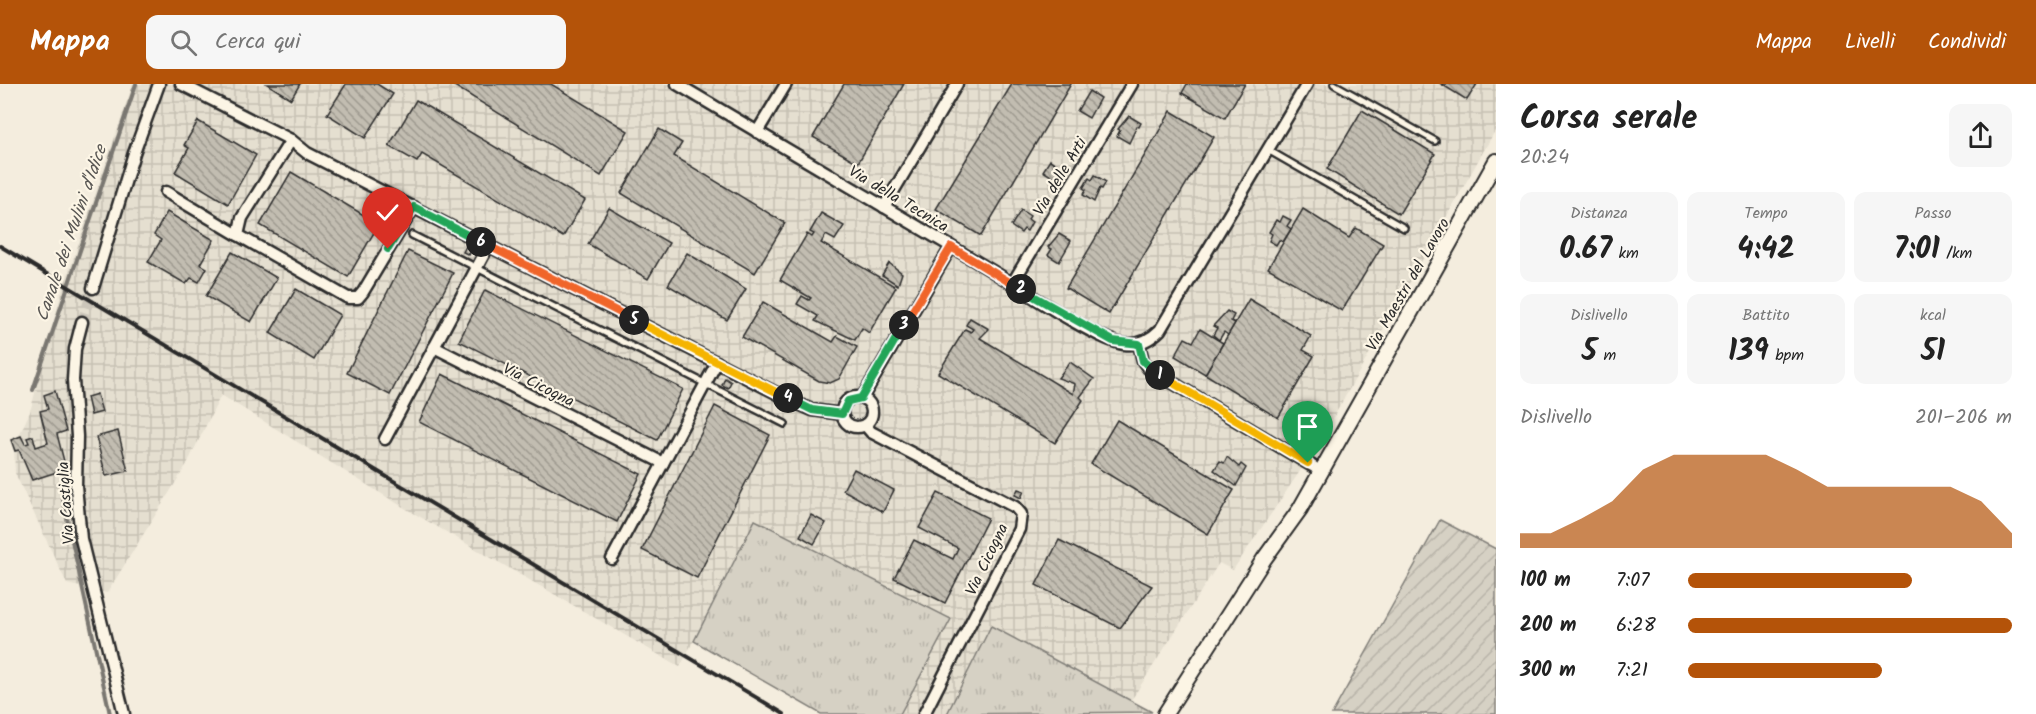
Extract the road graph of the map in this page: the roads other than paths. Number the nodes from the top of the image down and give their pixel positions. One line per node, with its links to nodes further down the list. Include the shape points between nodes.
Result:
1 (159, 84): 24 (street)
2 (181, 84): 10 (street, Via Cicogna)
3 (677, 84): 9 (street, Via della Tecnica)
4 (786, 84): 9 (street)
5 (957, 84): 16 (street)
6 (1132, 84): 23 (street, Via delle Arti)
7 (1307, 84): 12 (street)
8 (1334, 84): 11 (lane)
9 (757, 132): 16 (street, Via della Tecnica)
10 (291, 140): 15 (street, Via Cicogna, via 307,153); 18 (street, via 242,218)
11 (1435, 141)
12 (1268, 150): 17 (lane); 26 (street, via 1160,330)
13 (1496, 161): 32 (street, Via Maestri del Lavoro)
14 (166, 192): 18 (street)
15 (414, 207): 18 (street, via 358,298 348,298); 20 (street, Via Cicogna)
16 (884, 207): 21 (street, Via della Tecnica)
17 (1404, 228)
18 (238, 235)
19 (412, 235): 22 (lane)
20 (489, 245): 22 (street); 28 (street, Via Cicogna)
21 (951, 247): 23 (street, Via della Tecnica); 30 (street)
22 (477, 268): 27 (street); 29 (lane)
23 (1012, 284): 26 (street, Via della Tecnica, via 1113,341)
24 (93, 288)
25 (82, 322): 40 (street, Via Castiglia, via 75,349 74,380 81,539)
26 (1139, 344): 37 (street, via 1148,368)
27 (434, 347): 35 (street); 36 (street, Via Cicogna)
28 (717, 362): 29 (street); 31 (street, Via Cicogna, via 812,410)
29 (706, 384): 33 (lane); 36 (street)
30 (861, 398): 31 (street, via 848,401); 34 (street, via 872,408)
31 (842, 414): 34 (street, Via Cicogna, via 850,426)
32 (1346, 423): 37 (street, Via Maestri del Lavoro); 38 (street, Via Maestri del Lavoro, via 1296,516)
33 (785, 424)
34 (865, 425): 41 (street, Via Cicogna, via 871,432 1016,507 1021,514 1019,529)
35 (385, 439)
36 (663, 463): 39 (street)
37 (1314, 467): 38 (street, Via Maestri del Lavoro)
38 (1264, 558): 42 (street, Via Maestri del Lavoro)
39 (612, 559)
40 (124, 714)
41 (924, 714)
42 (1165, 714)

